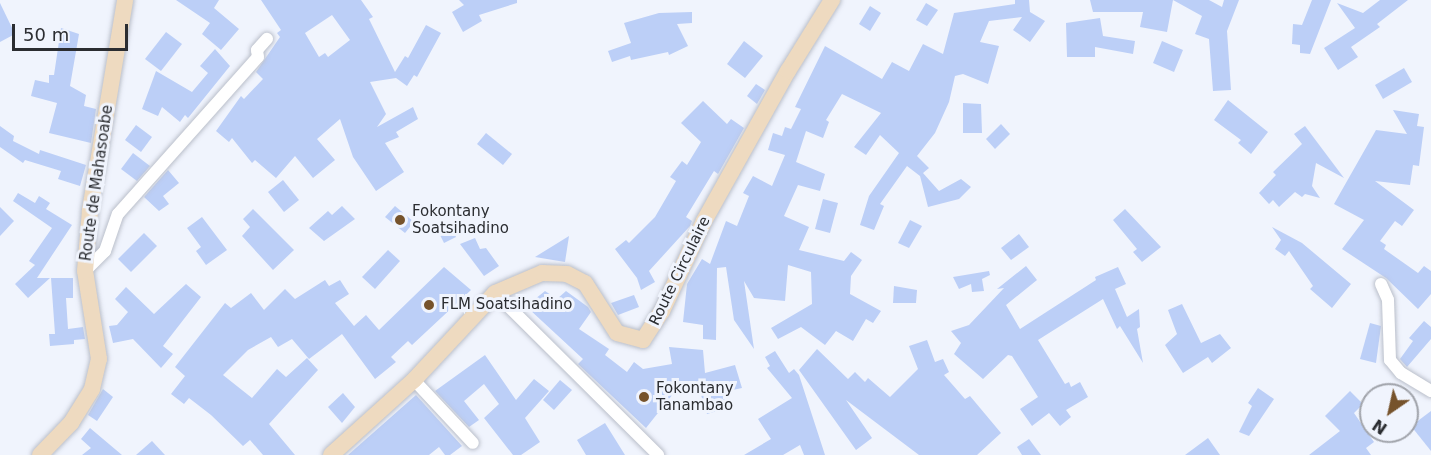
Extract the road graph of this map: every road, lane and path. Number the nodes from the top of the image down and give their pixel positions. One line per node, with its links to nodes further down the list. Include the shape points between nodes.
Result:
1 (125, 0): 4 (street, Route de Mahasoabe, via 90,210)
2 (832, 0): 6 (street, Route Circulaire, via 704,221 662,311 643,340 617,333 585,283 567,274 542,273)
3 (267, 39): 4 (street, via 250,66 118,214 105,251)
4 (84, 271): 11 (street, Route de Mahasoabe, via 99,359 92,389 70,423)
5 (1381, 284): 8 (street, via 1388,300 1390,360 1401,374)
6 (495, 293): 7 (street, Route Circulaire); 12 (street)
7 (414, 380): 9 (street); 10 (street, Route Circulaire)
8 (1431, 391)
9 (473, 443)
10 (334, 454)
11 (40, 455)
12 (658, 455)

